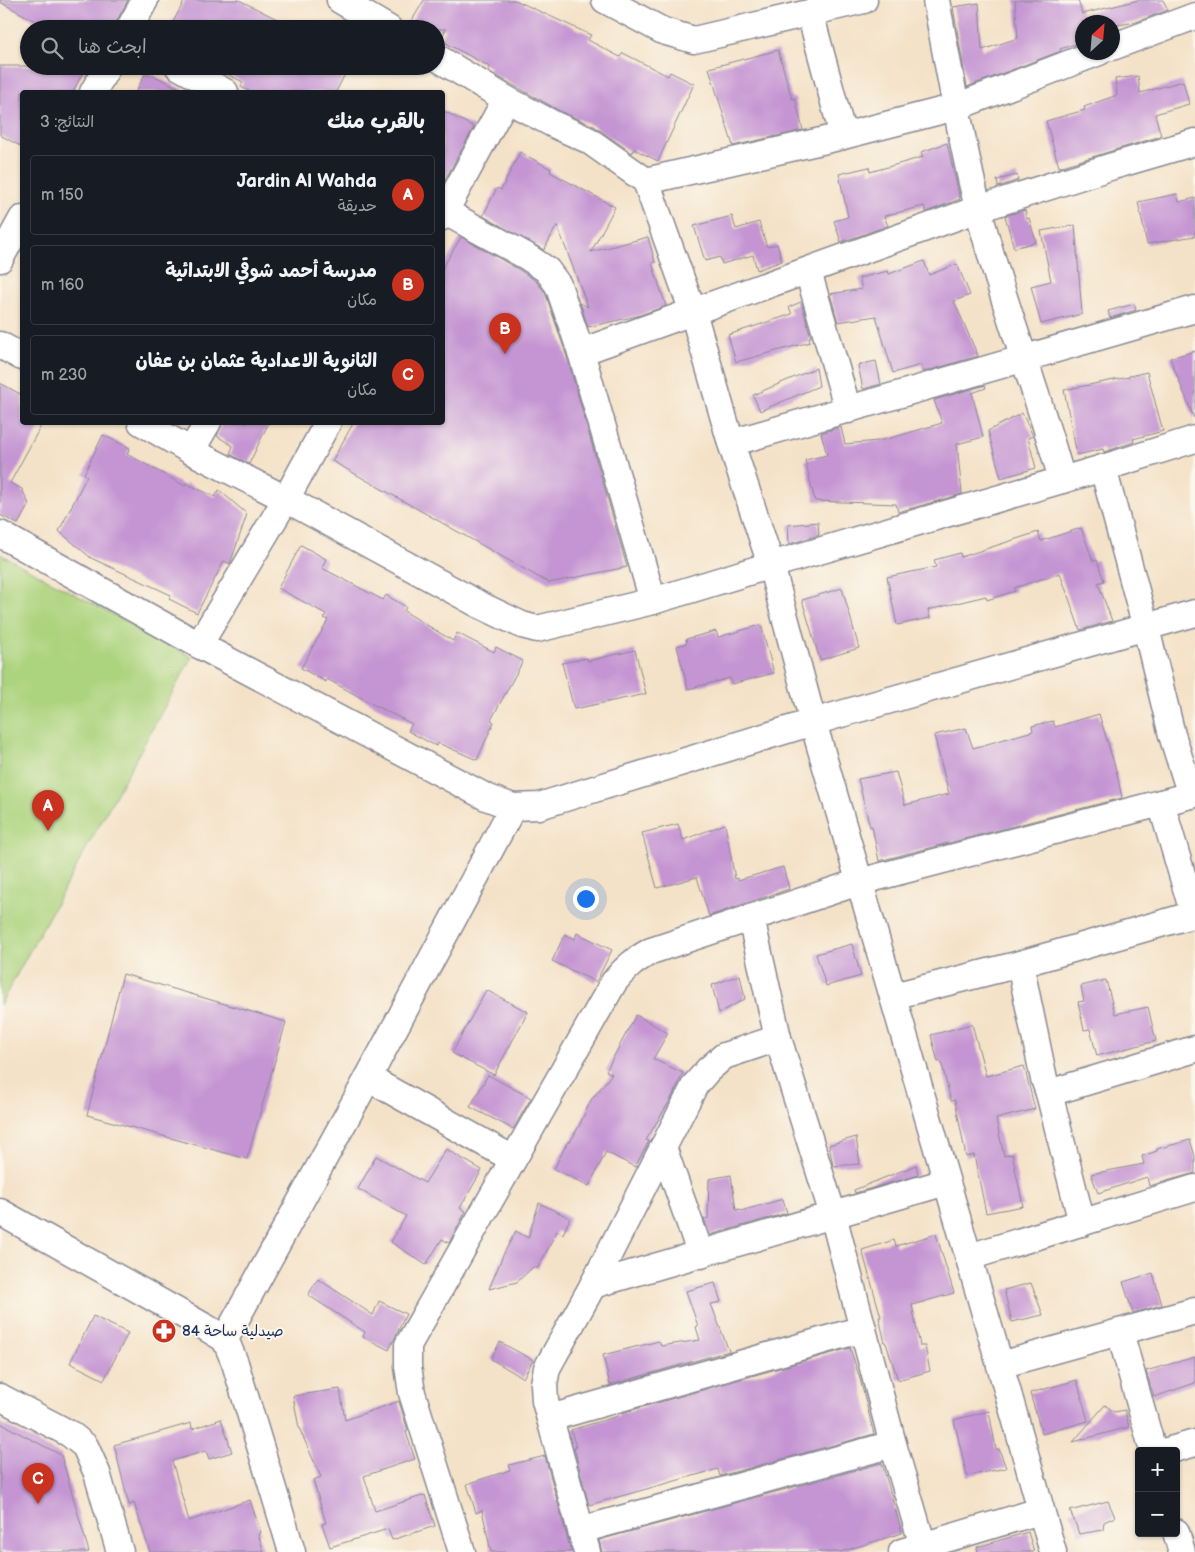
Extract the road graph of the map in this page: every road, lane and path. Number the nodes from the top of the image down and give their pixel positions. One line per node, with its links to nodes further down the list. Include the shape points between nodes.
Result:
1 (144, 0): 8 (street)
2 (340, 0): 9 (street)
3 (605, 0): 6 (street, via 663,31 694,40)
4 (864, 0): 6 (street)
5 (936, 0): 18 (street)
6 (810, 13): 19 (street)
7 (1191, 18): 10 (street)
8 (134, 20)
9 (374, 20)
10 (1120, 44)
11 (1078, 60): 18 (street)
12 (445, 62): 17 (street)
13 (103, 75): 15 (street)
14 (194, 75): 16 (street)
15 (94, 90)
16 (221, 90)
17 (506, 99): 21 (street, via 588,140); 22 (street)
18 (956, 107): 19 (street); 23 (street)
19 (843, 136): 21 (street)
20 (1195, 142): 23 (street)
21 (646, 182): 29 (street)
22 (445, 209)
23 (978, 209): 27 (street); 33 (street)
24 (445, 214): 31 (street, via 547,270 558,285)
25 (20, 223): 26 (street)
26 (0, 259)
27 (808, 271): 29 (street); 34 (street)
28 (1195, 309): 33 (street)
29 (694, 312): 31 (street); 39 (street)
30 (0, 345): 32 (street)
31 (581, 352): 46 (street)
32 (20, 356)
33 (1024, 359): 34 (street); 42 (street)
34 (848, 410): 39 (street)
35 (146, 425): 40 (street)
36 (206, 425): 40 (street)
37 (326, 425): 43 (street)
38 (1195, 439): 41 (street)
39 (732, 443): 45 (street)
40 (191, 451): 43 (street)
41 (1103, 468): 42 (street); 48 (street)
42 (1062, 480): 45 (street)
43 (286, 498): 46 (street, via 522,625 537,629); 49 (street)
44 (0, 534): 49 (street)
45 (771, 565): 46 (street); 50 (street)
46 (653, 601)
47 (1195, 613): 48 (street)
48 (1146, 628): 50 (street); 51 (street, via 1172,735)
49 (199, 645): 53 (street, via 486,797)
50 (813, 722): 53 (street, via 539,806); 54 (street)
51 (1193, 794): 52 (street)
52 (1161, 803): 54 (street); 55 (street)
53 (513, 807): 61 (street)
54 (860, 882): 56 (street); 58 (street)
55 (1194, 915): 57 (street)
56 (751, 918): 59 (street); 64 (street, via 651,951 624,969)
57 (1020, 964): 58 (street); 62 (street)
58 (893, 996): 65 (street)
59 (778, 1038): 63 (street, via 724,1056 708,1070 695,1085); 68 (street)
60 (1195, 1049): 62 (street)
61 (368, 1078): 64 (street); 76 (street)
62 (1049, 1093): 69 (street)
63 (663, 1147): 70 (street); 72 (street)
64 (514, 1158): 90 (street, via 408,1345 412,1393)
65 (946, 1182): 68 (street); 71 (street)
66 (1195, 1188): 69 (street)
67 (0, 1212): 76 (street)
68 (833, 1215): 70 (street); 74 (street)
69 (1082, 1223): 71 (street)
70 (701, 1255): 72 (street)
71 (969, 1257): 77 (street)
72 (593, 1285): 79 (street, via 548,1368 544,1384)
73 (1195, 1311): 75 (street)
74 (863, 1329): 79 (street); 81 (street)
75 (1120, 1332): 77 (street); 82 (street)
76 (225, 1339): 89 (street)
77 (1000, 1364): 84 (street)
78 (0, 1397): 88 (street, via 70,1434 85,1446 97,1473)
79 (550, 1418): 86 (street)
80 (1195, 1443): 83 (street)
81 (894, 1444): 86 (street); 87 (street)
82 (1152, 1447)
83 (1180, 1447)
84 (1040, 1511): 87 (street); 91 (street)
85 (1178, 1537): 92 (street)
86 (584, 1541)
87 (912, 1549)
88 (120, 1552)
89 (292, 1552)
90 (462, 1552)
91 (1053, 1552)
92 (1182, 1552)

